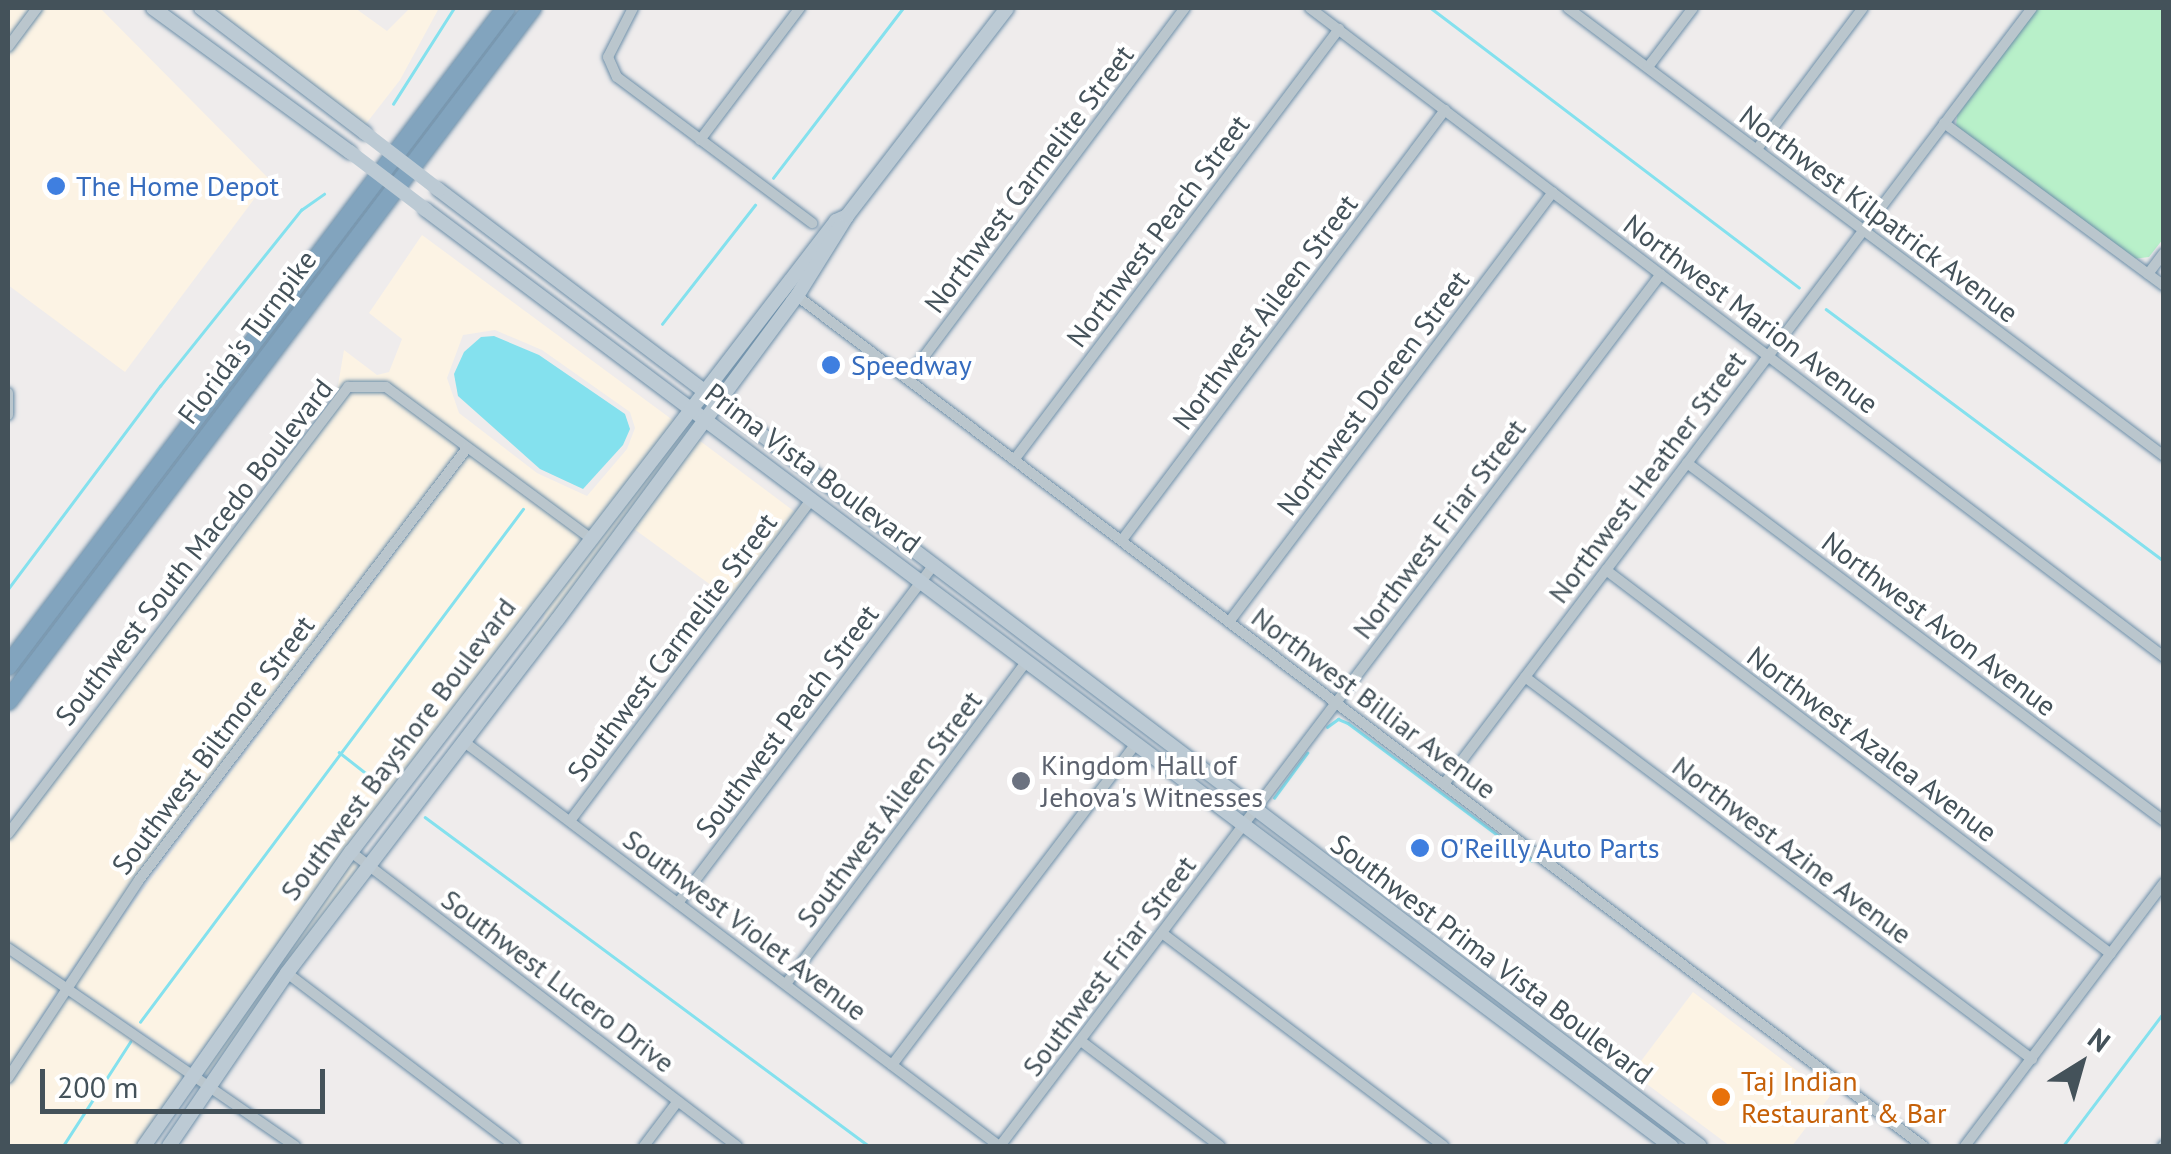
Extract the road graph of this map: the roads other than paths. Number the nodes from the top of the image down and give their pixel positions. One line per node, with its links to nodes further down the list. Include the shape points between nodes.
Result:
1 (36, 8): 16 (street)
2 (153, 8): 36 (main road, Prima Vista Boulevard, bridge)
3 (201, 8): 33 (main road, Prima Vista Boulevard, bridge)
4 (506, 8): 53 (highway, Florida's Turnpike)
5 (532, 8): 57 (highway, Florida's Turnpike)
6 (633, 8): 20 (street, via 608,58 617,77)
7 (800, 8): 20 (street)
8 (1007, 8): 23 (main road)
9 (1186, 8): 32 (street, Northwest Carmelite Street)
10 (1310, 8): 15 (street, Northwest Marion Avenue)
11 (1568, 8): 17 (street, Northwest Kilpatrick Avenue)
12 (1693, 8): 17 (street)
13 (1863, 8): 21 (street)
14 (2032, 8): 19 (street, Northwest Heather Street)
15 (1339, 30): 18 (street, Northwest Marion Avenue); 41 (street, Northwest Peach Street)
16 (8, 47)
17 (1648, 67): 21 (street, Northwest Kilpatrick Avenue)
18 (1444, 110): 22 (street, Northwest Marion Avenue); 45 (street, Northwest Aileen Street)
19 (1944, 124): 25 (street, Northwest Heather Street); 28 (street)
20 (700, 140): 24 (street)
21 (1756, 149): 25 (street, Northwest Kilpatrick Avenue)
22 (1553, 192): 27 (street, Northwest Marion Avenue); 50 (street, Northwest Doreen Street)
23 (847, 216): 30 (main road, Southwest Bayshore Boulevard); 33 (main road, Southwest Bayshore Boulevard, via 836,221)
24 (812, 223)
25 (1862, 231): 31 (street, Northwest Heather Street); 40 (street, Northwest Kilpatrick Avenue)
26 (2164, 254): 28 (street)
27 (1661, 274): 31 (street, Northwest Marion Avenue); 58 (street, Northwest Friar Street)
28 (2148, 274): 29 (street)
29 (2164, 286)
30 (796, 296): 32 (street, Northwest Billiar Avenue); 35 (main road, Southwest Bayshore Boulevard)
31 (1768, 354): 42 (street, Northwest Heather Street); 51 (street, Northwest Marion Avenue)
32 (908, 378): 41 (street, Northwest Billiar Avenue)
33 (705, 391): 35 (main road, Prima Vista Boulevard); 36 (main road, Southwest Bayshore Boulevard)
34 (8, 393): 37 (street)
35 (719, 401): 38 (main road, Southwest Bayshore Boulevard); 46 (main road, Prima Vista Boulevard)
36 (691, 408): 38 (main road, Prima Vista Boulevard); 44 (main road, Southwest Bayshore Boulevard)
37 (8, 416)
38 (704, 418): 43 (main road, Prima Vista Boulevard); 56 (main road, Southwest Bayshore Boulevard)
39 (467, 448): 44 (street, Southwest South Macedo Boulevard); 67 (street, Southwest South Macedo Boulevard, via 386,388 360,384 336,398); 77 (street, Southwest Biltmore Street)
40 (2164, 456)
41 (1014, 460): 45 (street, Northwest Billiar Avenue)
42 (1687, 463): 47 (street, Northwest Heather Street); 65 (street, Northwest Avon Avenue)
43 (811, 500): 48 (main road, Prima Vista Boulevard); 64 (street, Southwest Carmelite Street)
44 (590, 538): 49 (main road, Southwest Bayshore Boulevard)
45 (1122, 540): 50 (street, Northwest Billiar Avenue)
46 (932, 567): 48 (street, Southwest Peach Street); 63 (main road, Prima Vista Boulevard)
47 (1606, 570): 55 (street, Northwest Heather Street); 74 (street, Northwest Azalea Avenue)
48 (922, 580): 52 (main road, Prima Vista Boulevard); 71 (street, Southwest Peach Street)
49 (541, 602): 54 (main road, Southwest Bayshore Boulevard); 56 (main road, via 540,615 504,664)
50 (1229, 622): 58 (street, Northwest Billiar Avenue)
51 (2164, 657)
52 (1028, 662): 60 (main road, Prima Vista Boulevard); 76 (street, Southwest Aileen Street)
53 (8, 666)
54 (485, 676): 61 (main road, via 486,699 458,736); 68 (main road, Southwest Bayshore Boulevard)
55 (1525, 678): 62 (street, Northwest Heather Street); 79 (street, Northwest Azine Avenue)
56 (508, 684): 59 (main road, Southwest Bayshore Boulevard)
57 (8, 701)
58 (1336, 702): 62 (street, Northwest Billiar Avenue); 63 (street, Northwest Friar Street)
59 (463, 741): 61 (main road, Southwest Bayshore Boulevard); 64 (street, Southwest Violet Avenue)
60 (1136, 744): 66 (main road, Prima Vista Boulevard); 80 (street)
61 (450, 760): 69 (main road, Southwest Bayshore Boulevard)
62 (1444, 784): 96 (street, Northwest Billiar Avenue)
63 (1254, 812): 66 (street, Southwest Friar Street); 95 (main road, Southwest Prima Vista Boulevard)
64 (570, 821): 71 (street, Southwest Violet Avenue)
65 (2164, 821)
66 (1244, 825): 72 (street, Southwest Friar Street); 94 (main road, Southwest Prima Vista Boulevard)
67 (8, 834)
68 (351, 852): 69 (street, Southwest Lucero Drive); 81 (main road, Southwest Bayshore Boulevard)
69 (368, 865): 75 (main road, Southwest Bayshore Boulevard); 84 (street, Southwest Lucero Drive)
70 (2164, 883): 74 (street)
71 (678, 902): 76 (street, Southwest Violet Avenue)
72 (1162, 933): 78 (street, Southwest Friar Street); 93 (street)
73 (8, 948): 77 (street)
74 (2110, 954): 79 (street)
75 (287, 973): 83 (main road, Southwest Bayshore Boulevard); 88 (street)
76 (786, 984): 80 (street, Southwest Violet Avenue)
77 (65, 986): 81 (street); 82 (street, Southwest Biltmore Street)
78 (1081, 1040): 91 (street, Southwest Friar Street); 92 (street)
79 (2032, 1059): 97 (street)
80 (892, 1064): 91 (street, Southwest Violet Avenue)
81 (192, 1071): 83 (street); 85 (main road, Southwest Bayshore Boulevard)
82 (8, 1078)
83 (209, 1083): 86 (main road, Southwest Bayshore Boulevard); 87 (street)
84 (678, 1102): 89 (street); 90 (street, Southwest Lucero Drive)
85 (144, 1146)
86 (169, 1146)
87 (294, 1146)
88 (515, 1146)
89 (644, 1146)
90 (737, 1146)
91 (1000, 1146)
92 (1220, 1146)
93 (1444, 1146)
94 (1671, 1146)
95 (1700, 1146)
96 (1923, 1146)
97 (1965, 1146)

